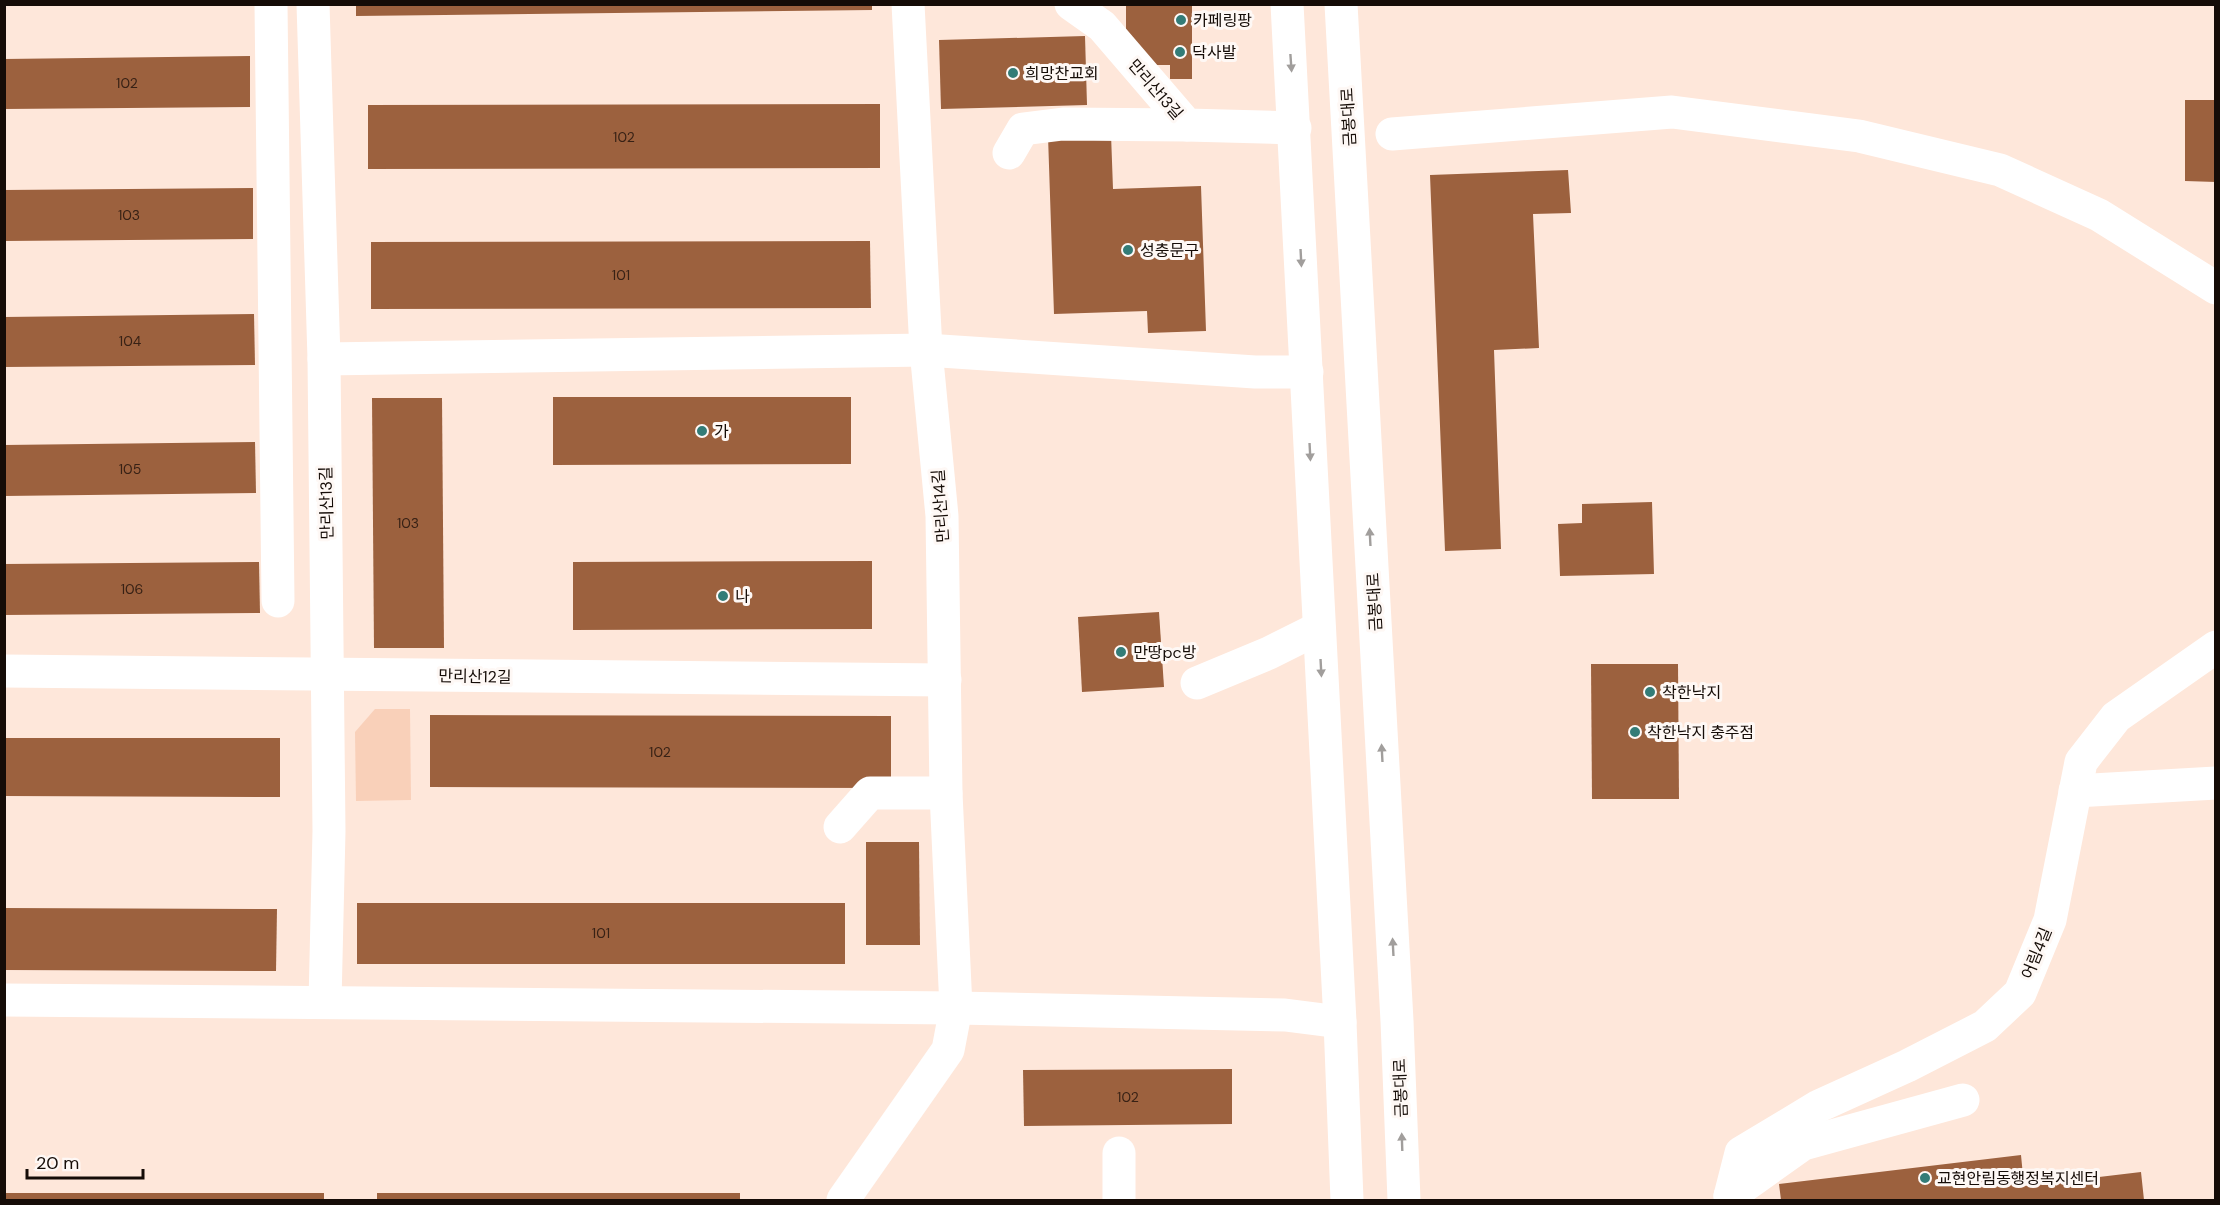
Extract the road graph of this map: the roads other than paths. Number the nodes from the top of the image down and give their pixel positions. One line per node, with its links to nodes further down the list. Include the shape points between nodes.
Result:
1 (271, 4): 15 (street)
2 (313, 4): 13 (street, 만리산13길)
3 (908, 4): 12 (street, 만리산14길)
4 (1071, 4): 7 (street, 만리산13길, via 1102,26)
5 (1287, 4): 8 (street, one-way to 8)
6 (1341, 4): 35 (street, 금봉대로, one-way to 6)
7 (1187, 125): 8 (street, 만리산13길); 10 (street, via 1063,124 1023,129)
8 (1295, 128): 14 (street, one-way to 14)
9 (1392, 134): 11 (street, via 1672,112 1859,136 2000,170 2099,215)
10 (1009, 153)
11 (2216, 288)
12 (926, 350): 13 (street); 14 (street); 20 (street, 만리산14길, via 942,516)
13 (324, 359): 19 (street, 만리산13길)
14 (1307, 372): 16 (street, one-way to 16)
15 (278, 601)
16 (1319, 628): 21 (street); 29 (street, one-way to 29)
17 (2216, 647): 23 (street, 어림4길, via 2116,717 2080,762)
18 (4, 670): 19 (street, 만리산12길)
19 (328, 674): 20 (street, 만리산12길); 27 (street, 만리산13길)
20 (945, 680): 24 (street, 만리산14길)
21 (1197, 683)
22 (2216, 783): 23 (street)
23 (2075, 791): 30 (street, 어림4길, via 2050,920 2020,993 1985,1026 1819,1106 1741,1153 1730,1196 1803,1144)
24 (946, 793): 25 (street, via 870,793); 28 (street, 만리산14길)
25 (840, 827)
26 (4, 1000): 27 (street)
27 (326, 1002): 28 (street)
28 (956, 1008): 29 (street, via 1285,1015); 32 (street, 만리산14길, via 948,1050)
29 (1340, 1022): 34 (street)
30 (1963, 1100)
31 (1119, 1153): 33 (street)
32 (843, 1200)
33 (1119, 1200)
34 (1347, 1200)
35 (1404, 1200)

